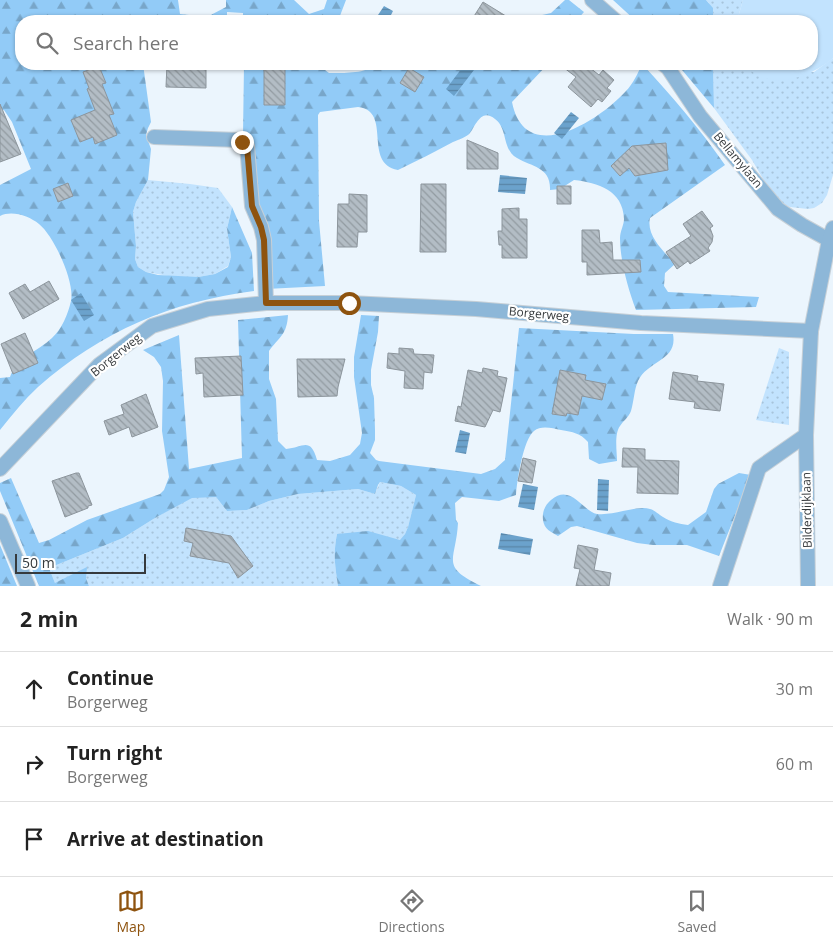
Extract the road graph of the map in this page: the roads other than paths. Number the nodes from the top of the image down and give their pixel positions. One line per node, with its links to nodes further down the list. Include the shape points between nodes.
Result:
1 (592, 0): 2 (street)
2 (609, 15)
3 (669, 70): 5 (street, Bellamylaan, via 700,116 778,209 802,225)
4 (154, 137): 6 (street, via 239,140 247,146 252,206 264,240)
5 (831, 234): 7 (street, Bilderdijklaan)
6 (266, 303): 7 (street, Borgerweg, via 476,309 641,323); 9 (street, Borgerweg, via 208,309 152,326 99,365)
7 (811, 331): 8 (street, Bilderdijklaan)
8 (806, 434): 12 (street, via 759,468); 13 (street, Bilderdijklaan)
9 (0, 469)
10 (0, 522): 11 (street)
11 (28, 586)
12 (720, 586)
13 (808, 586)

